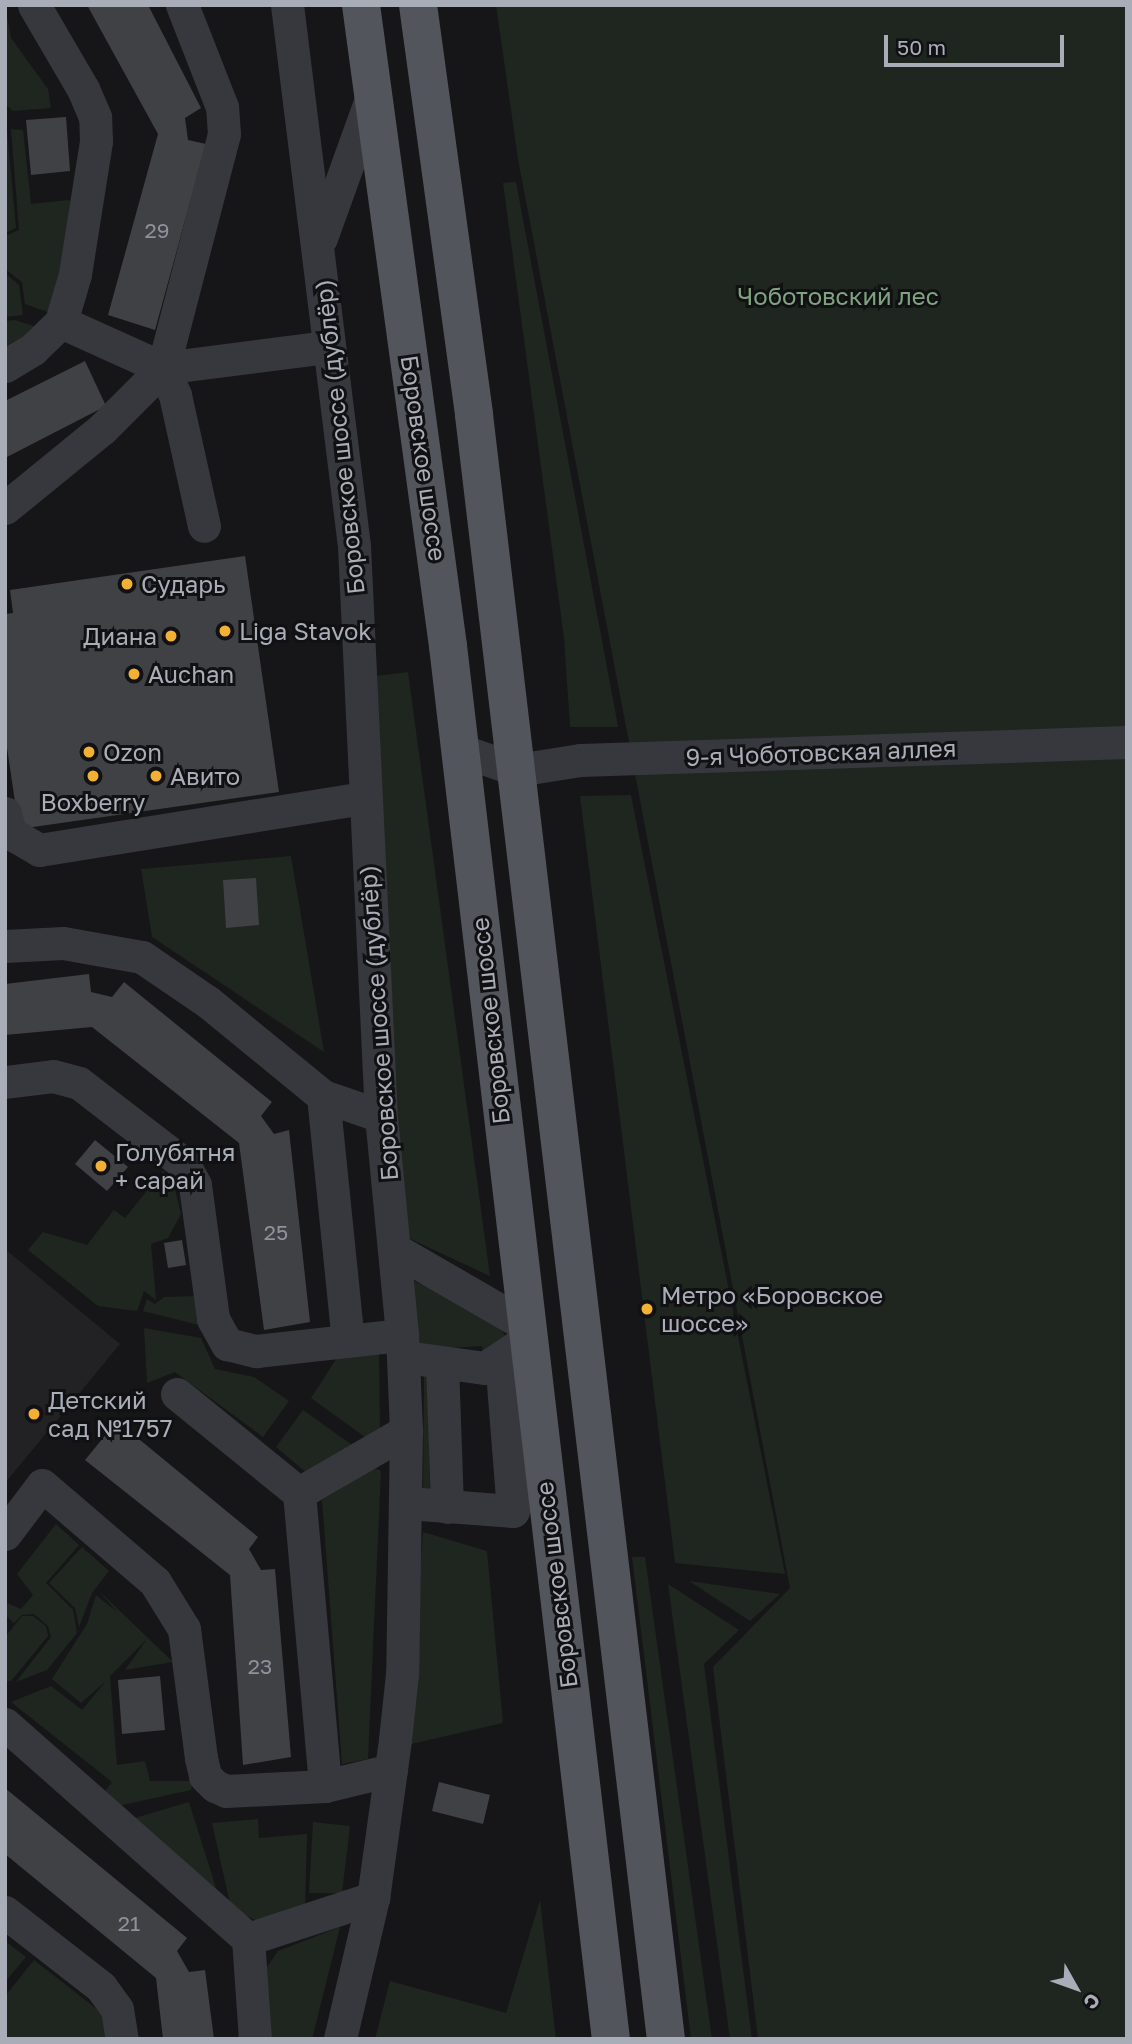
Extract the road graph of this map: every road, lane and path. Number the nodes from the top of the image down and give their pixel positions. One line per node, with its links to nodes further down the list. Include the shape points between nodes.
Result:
1 (34, 5): 8 (street, via 95,117 88,199)
2 (182, 5): 11 (street, via 222,107 224,134)
3 (287, 5): 7 (street, Боровское шоссе (дублёр))
4 (361, 5): 6 (main road, Боровское шоссе)
5 (418, 5): 16 (main road)
6 (372, 96): 7 (street); 15 (main road, Боровское шоссе, via 422,440)
7 (319, 246): 9 (street, Боровское шоссе (дублёр))
8 (61, 322): 10 (street); 11 (street)
9 (328, 346): 11 (street); 17 (street, Боровское шоссе (дублёр), via 354,546)
10 (5, 366)
11 (163, 369): 12 (street, via 102,429); 13 (street, via 175,394)
12 (5, 508)
13 (204, 526)
14 (1127, 742): 16 (street, 9-я Чоботовская аллея, via 580,760)
15 (460, 750): 16 (street); 25 (main road, Боровское шоссе)
16 (517, 770): 44 (main road)
17 (365, 798): 18 (street, via 39,850 10,833); 22 (street, Боровское шоссе (дублёр))
18 (5, 813)
19 (5, 946): 21 (street, via 63,943 142,957 208,1002)
20 (5, 1082): 24 (street, via 53,1076 79,1083 183,1163 195,1185 213,1319 228,1344 244,1351)
21 (323, 1096): 22 (street); 24 (street)
22 (381, 1116): 23 (street, Боровское шоссе (дублёр))
23 (394, 1249): 25 (street); 26 (street, Боровское шоссе (дублёр))
24 (348, 1341): 26 (street)
25 (517, 1341): 27 (street, via 485,1368); 32 (street, via 513,1511); 43 (main road, Боровское шоссе)
26 (403, 1345): 27 (street); 29 (street, Боровское шоссе (дублёр))
27 (442, 1363): 32 (street)
28 (177, 1394): 30 (street)
29 (406, 1431): 30 (street); 31 (street, Боровское шоссе (дублёр))
30 (299, 1493): 36 (street)
31 (407, 1503): 32 (street); 35 (street, Боровское шоссе (дублёр), via 402,1674)
32 (447, 1507)
33 (5, 1534): 36 (street, via 42,1485 155,1582 184,1629 201,1758 205,1776 215,1786 226,1791)
34 (5, 1724): 39 (street)
35 (391, 1770): 36 (street); 37 (street, Боровское шоссе (дублёр))
36 (325, 1786)
37 (373, 1898): 39 (street); 42 (street, Боровское шоссе (дублёр))
38 (5, 1912): 40 (street, via 111,1998)
39 (248, 1940): 41 (street)
40 (122, 2039)
41 (255, 2039)
42 (340, 2039)
43 (611, 2039)
44 (666, 2039)

